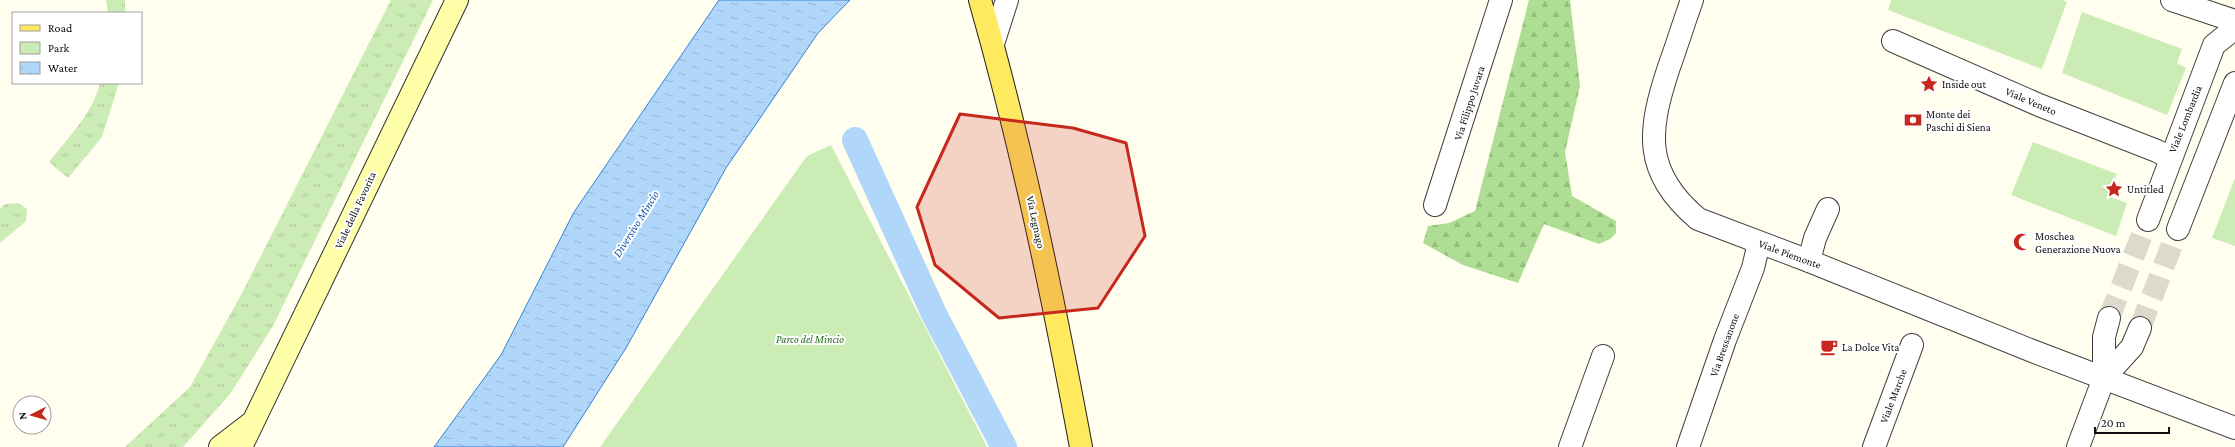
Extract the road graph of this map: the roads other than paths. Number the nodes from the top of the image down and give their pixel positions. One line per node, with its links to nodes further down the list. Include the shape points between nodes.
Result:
1 (457, 0): 24 (main road, Viale della Favorita)
2 (980, 0): 10 (main road, Via Legnago)
3 (1007, 0): 10 (street)
4 (1501, 0): 13 (street, Via Filippo Juvara)
5 (1692, 0): 17 (street, Viale Piemonte, via 1657,102 1653,139 1655,157 1661,174 1683,207 1698,219)
6 (2172, 0): 7 (street)
7 (2235, 21)
8 (2235, 28): 12 (street, Viale Lombardia, via 2214,45)
9 (1892, 41): 12 (street, Viale Veneto)
10 (993, 44): 28 (main road, Via Legnago, via 1034,211)
11 (2235, 83): 16 (street)
12 (2170, 158): 15 (street, Viale Lombardia)
13 (1435, 205)
14 (1828, 209): 18 (street)
15 (2148, 220)
16 (2178, 229)
17 (1759, 243): 18 (street, Viale Piemonte); 30 (street, Via Bressanone, via 1753,268)
18 (1809, 261): 23 (street, Viale Piemonte)
19 (2109, 318): 23 (street, via 2104,337)
20 (2140, 328): 23 (street, via 2132,347)
21 (1912, 344): 31 (street, Viale Marche)
22 (1603, 356): 29 (street)
23 (2104, 378): 25 (street, Viale Piemonte); 32 (street)
24 (254, 420): 26 (main road, Viale della Favorita); 27 (main road, Viale della Favorita)
25 (2235, 428)
26 (220, 447)
27 (241, 447)
28 (1081, 447)
29 (1570, 447)
30 (1688, 447)
31 (1874, 447)
32 (2078, 447)

